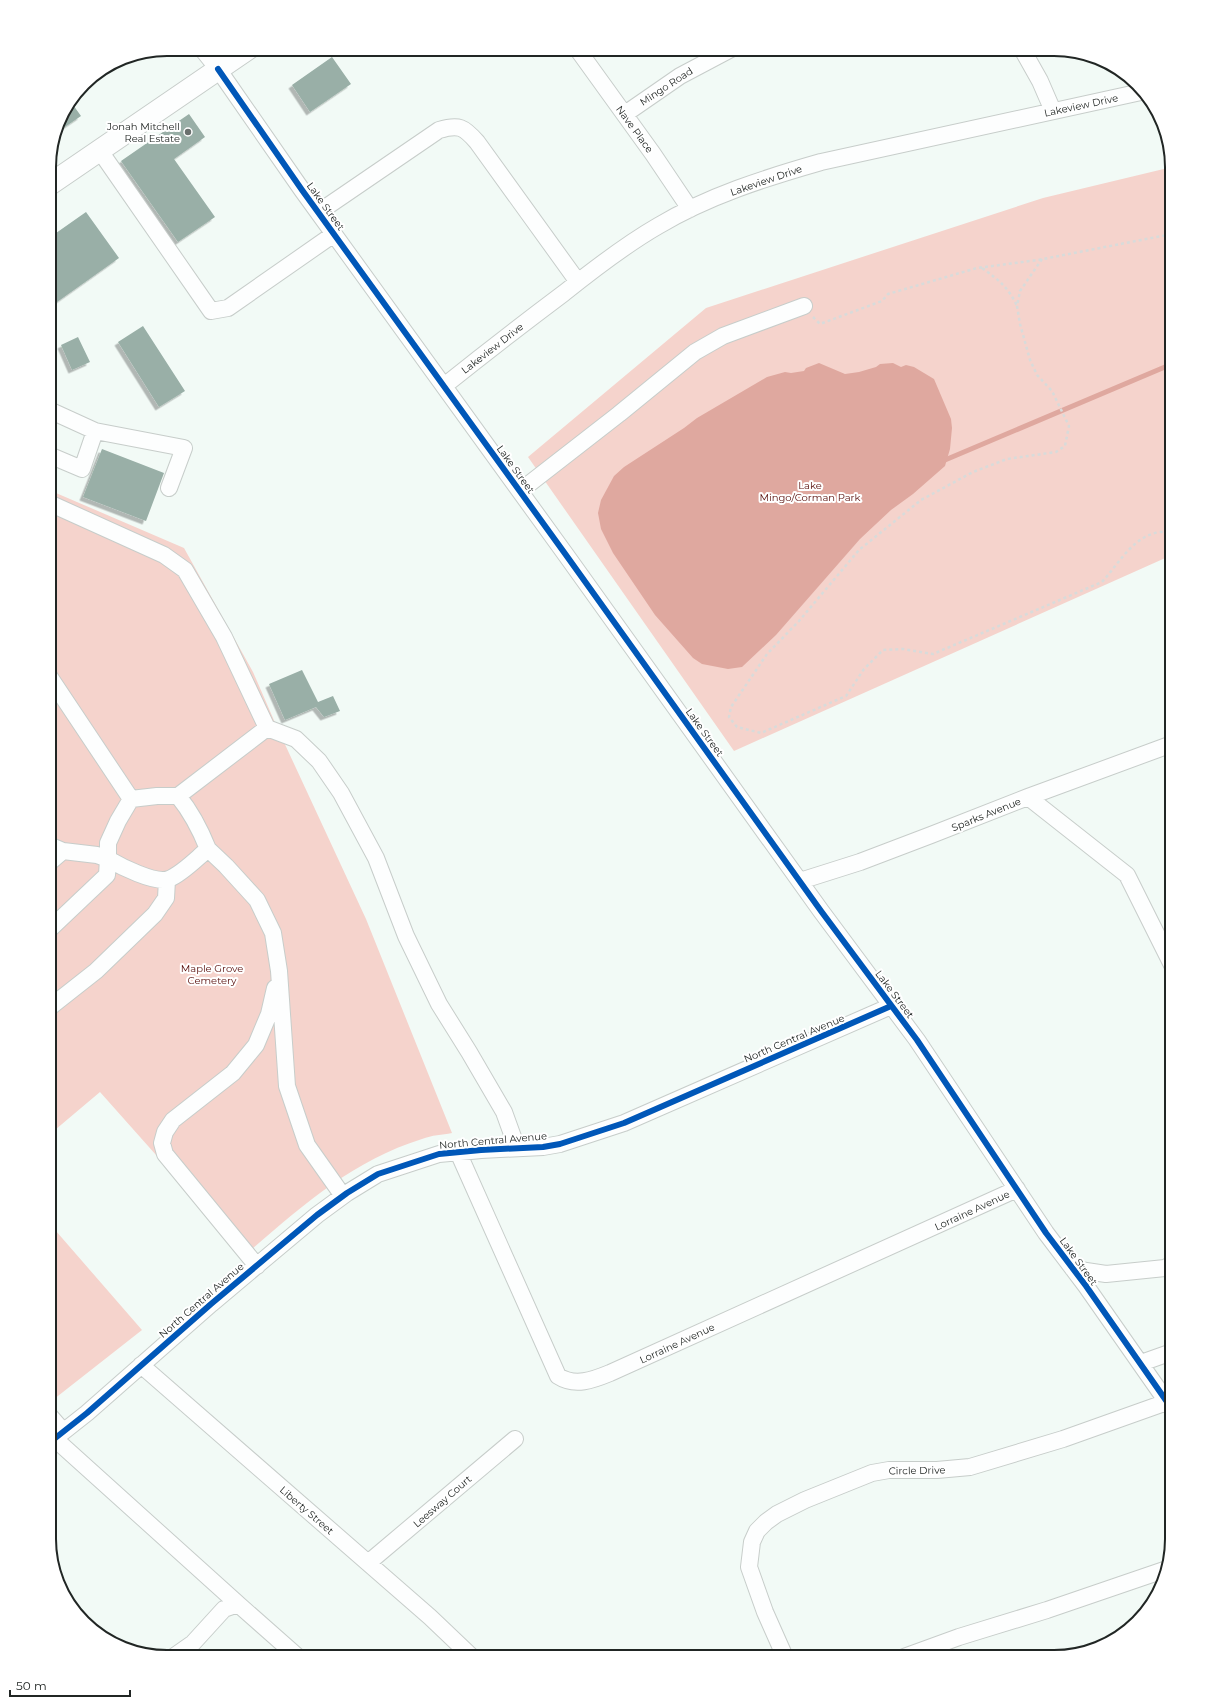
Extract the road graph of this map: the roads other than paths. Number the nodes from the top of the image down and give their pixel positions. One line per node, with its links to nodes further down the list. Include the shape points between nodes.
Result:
1 (208, 56): 6 (street, Lake Street)
2 (238, 56): 6 (main road)
3 (582, 56): 9 (street, Nave Place)
4 (718, 56): 9 (street, Mingo Road, via 680,76)
5 (1026, 56): 8 (street)
6 (218, 69): 10 (main road); 13 (street, Lake Street)
7 (1137, 93): 8 (street, Lakeview Drive)
8 (1053, 111): 12 (street, Lakeview Drive, via 821,162 738,188)
9 (625, 114): 12 (street, Nave Place)
10 (100, 151): 11 (main road); 14 (street, via 211,311 228,308)
11 (56, 180)
12 (690, 209): 15 (street, Lakeview Drive, via 657,226)
13 (319, 212): 14 (street, Lake Street); 15 (street, via 439,130 453,126 467,131 477,142)
14 (334, 234): 17 (street, Lake Street)
15 (578, 282): 17 (street, Lakeview Drive)
16 (804, 306): 22 (street, via 723,336 694,352)
17 (444, 386): 22 (street, Lake Street)
18 (56, 413): 19 (street)
19 (95, 431): 20 (street, via 82,469); 21 (street, via 184,448)
20 (56, 458)
21 (169, 488)
22 (520, 491): 34 (street, Lake Street)
23 (56, 506): 25 (street, via 164,555 185,570 224,637)
24 (56, 686): 29 (street)
25 (267, 728): 27 (street); 40 (street, via 296,739 318,761 341,793 376,858 406,936 439,1004 504,1112)
26 (1165, 747): 28 (street, Sparks Avenue)
27 (178, 796): 29 (street); 31 (street, via 190,810)
28 (1028, 797): 34 (street, Sparks Avenue, via 917,841); 36 (street, via 1127,875)
29 (131, 798): 32 (street, via 108,843)
30 (56, 848): 32 (street)
31 (208, 849): 33 (street); 37 (street, via 257,900 273,933)
32 (108, 859): 33 (street, via 126,869); 35 (street, via 107,874)
33 (167, 880): 38 (street, via 166,898 155,914 96,971)
34 (800, 882): 39 (street, Lake Street)
35 (56, 923)
36 (1165, 951)
37 (279, 971): 43 (street, via 287,1086 307,1145); 44 (street, via 269,1014 256,1045 233,1074 173,1120 164,1132 162,1142 165,1154)
38 (56, 1002)
39 (891, 1006): 40 (street, North Central Avenue, via 624,1123 560,1144); 42 (street, Lake Street, via 917,1040)
40 (517, 1148): 41 (street, North Central Avenue)
41 (458, 1152): 42 (street, Lorraine Avenue, via 558,1376 570,1382 585,1382 610,1373); 43 (street, North Central Avenue, via 439,1154 378,1174)
42 (1017, 1189): 46 (street, Lake Street)
43 (343, 1196): 44 (street, North Central Avenue)
44 (257, 1266): 49 (street, North Central Avenue)
45 (1165, 1268): 46 (street, via 1106,1274)
46 (1073, 1269): 48 (street, Lake Street)
47 (1165, 1354): 48 (street)
48 (1140, 1363): 50 (street, Lake Street)
49 (141, 1365): 52 (street, North Central Avenue); 54 (street, Liberty Street)
50 (1165, 1398)
51 (1165, 1407): 60 (street, Circle Drive, via 970,1467 888,1470 872,1473 776,1514 757,1531 752,1542 749,1567)
52 (56, 1438): 56 (street)
53 (515, 1439): 54 (street, Leesway Court)
54 (368, 1564): 59 (street, Liberty Street)
55 (1160, 1571): 61 (street)
56 (238, 1604): 57 (street, via 224,1610); 58 (street)
57 (183, 1650)
58 (290, 1650)
59 (465, 1650)
60 (782, 1650)
61 (923, 1650)

